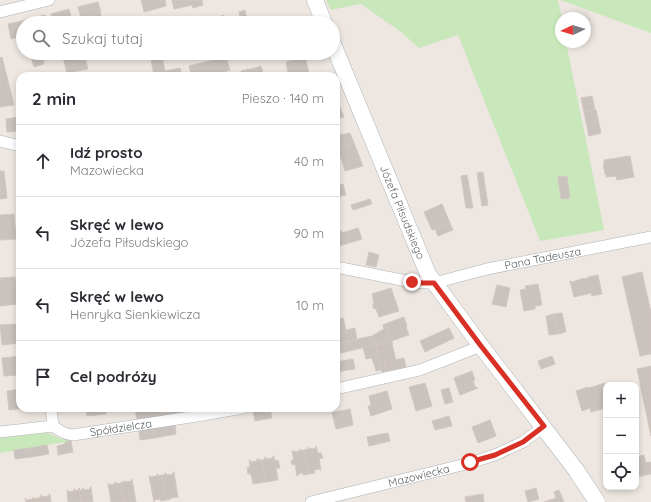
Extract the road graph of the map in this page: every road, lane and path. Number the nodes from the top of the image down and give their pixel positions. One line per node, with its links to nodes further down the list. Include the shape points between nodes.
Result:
1 (49, 0): 3 (street)
2 (315, 0): 4 (street)
3 (0, 12)
4 (321, 16)
5 (340, 60): 10 (street, Józefa Piłsudskiego)
6 (0, 141): 7 (street)
7 (16, 145)
8 (651, 238): 10 (street, Pana Tadeusza, via 487,269)
9 (340, 268): 10 (street, Pana Tadeusza, via 412,282)
10 (434, 283): 11 (street, Józefa Piłsudskiego)
11 (481, 346): 12 (street, via 420,370); 16 (street, Józefa Piłsudskiego)
12 (340, 388)
13 (51, 412): 15 (street)
14 (220, 412): 15 (street, Spółdzielcza, via 73,435 60,432)
15 (53, 426): 17 (street)
16 (544, 426): 18 (street, Mazowiecka, via 523,442 495,455); 19 (street, Józefa Piłsudskiego)
17 (0, 432)
18 (311, 502)
19 (597, 502)

